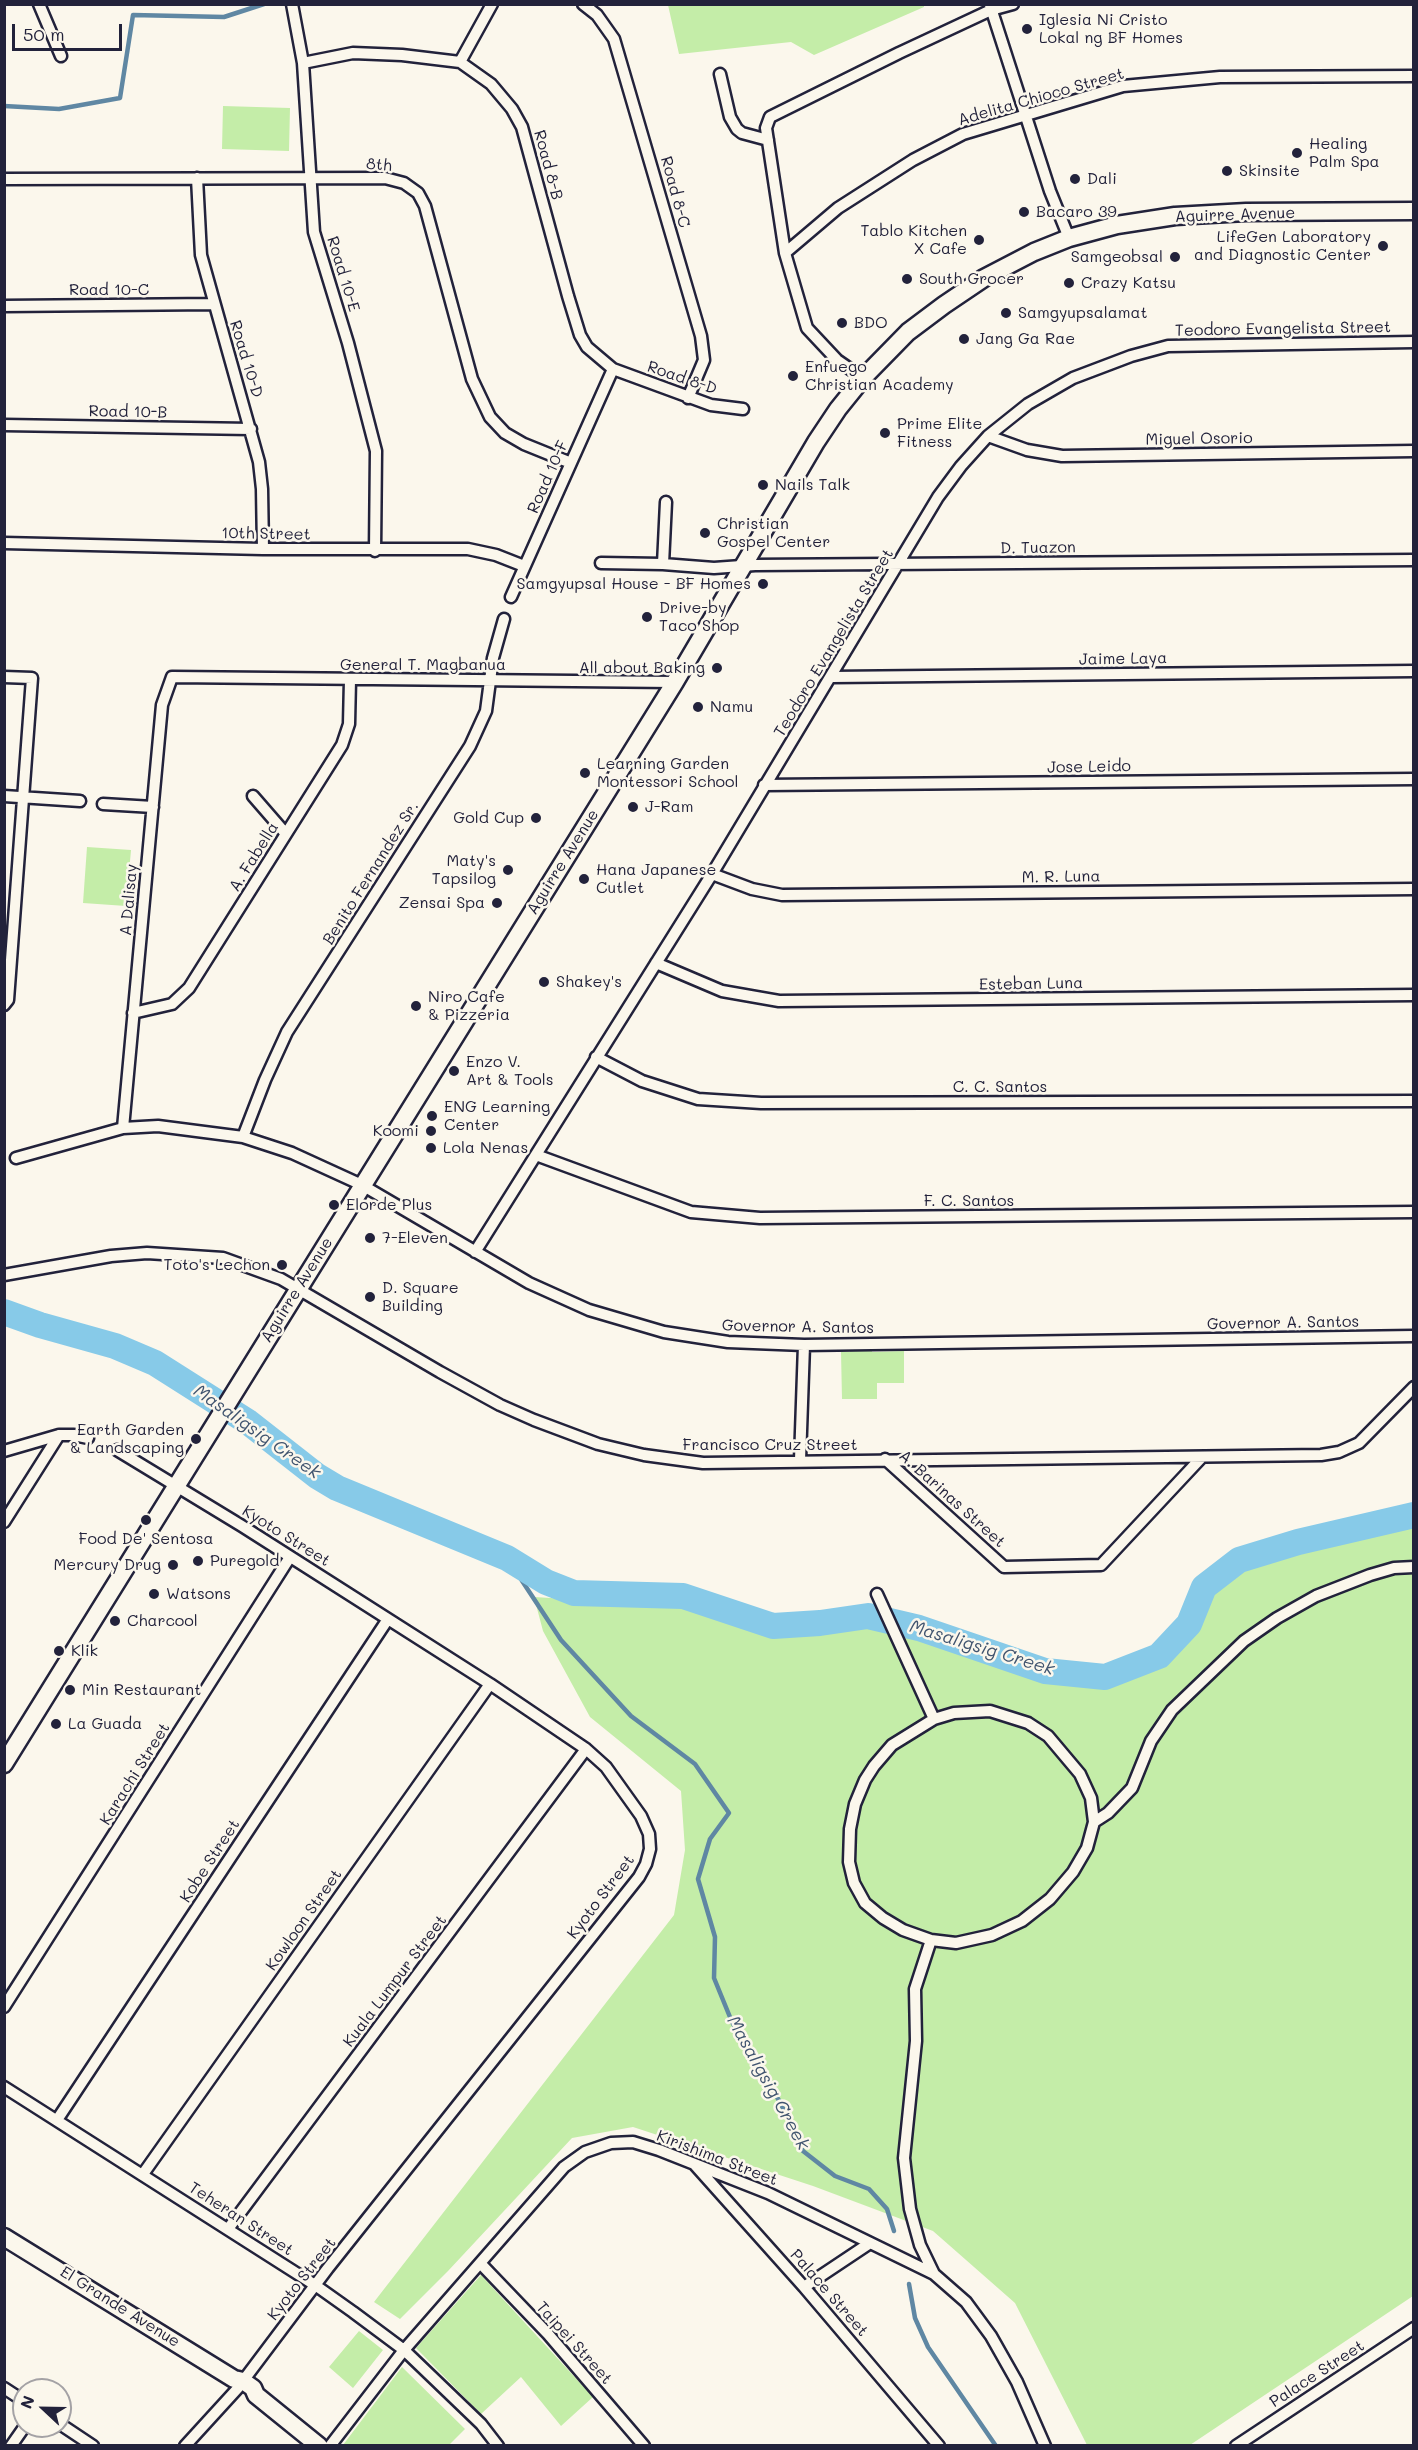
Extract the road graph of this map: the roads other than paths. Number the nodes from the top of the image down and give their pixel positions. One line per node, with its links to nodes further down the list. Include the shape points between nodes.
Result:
1 (39, 4): 7 (street)
2 (492, 4): 8 (street)
3 (583, 4): 25 (street, Road 8-C, via 597,15 614,39 700,336 704,360)
4 (1013, 4): 5 (street)
5 (990, 7): 12 (street); 13 (street, via 770,117 766,128)
6 (294, 10): 9 (street, Road 10-E)
7 (61, 56)
8 (460, 62): 9 (street, Road 8-B, via 353,53); 23 (street, Road 8-B, via 491,84 522,127 580,335 587,347)
9 (303, 63): 15 (street, Road 10-E)
10 (720, 74): 13 (street, via 736,129)
11 (1413, 76): 12 (street, Adelita Chioco Street, via 1220,77 1123,86)
12 (1025, 114): 18 (street); 19 (street, Adelita Chioco Street, via 963,134 913,160 838,208)
13 (768, 140): 19 (street)
14 (197, 178): 15 (street, 8th); 16 (street, 8th); 20 (street, Road 10-D, via 201,255)
15 (312, 178): 31 (street, 8th, via 385,178 404,183 418,193 425,206 472,379 490,417 505,433 524,444); 35 (street, Road 10-E, via 314,232 376,452)
16 (4, 179)
17 (1413, 211): 18 (street, Aguirre Avenue, via 1175,216)
18 (1069, 238): 24 (street, Aguirre Avenue, via 984,278 944,305 908,332)
19 (785, 253): 24 (street, via 807,328 837,360)
20 (214, 304): 21 (street, Road 10-C); 28 (street, Road 10-D)
21 (4, 306)
22 (1413, 342): 29 (street, Teodoro Evangelista Street, via 1168,346 1073,378 1028,404)
23 (613, 369): 25 (street, Road 8-D); 31 (street, Road 10-F)
24 (863, 378): 41 (street, Aguirre Avenue, via 816,442)
25 (688, 398): 26 (street, Road 8-D)
26 (743, 409)
27 (4, 425): 28 (street, Road 10-B)
28 (251, 429): 34 (street, Road 10-D, via 262,489)
29 (988, 436): 30 (street, Miguel Osorio, via 1027,450 1062,456); 39 (street, Teodoro Evangelista Street, via 938,497)
30 (1413, 452)
31 (571, 463): 40 (street, Road 10-F)
32 (666, 502): 38 (street)
33 (4, 543): 34 (street, 10th Street)
34 (262, 549): 35 (street, 10th Street)
35 (375, 551): 40 (street, 10th Street, via 468,549)
36 (1413, 560): 39 (street, D. Tuazon)
37 (601, 563): 38 (street, D. Tuazon)
38 (663, 564): 41 (street, D. Tuazon)
39 (899, 565): 41 (street, D. Tuazon); 47 (street, Teodoro Evangelista Street)
40 (524, 566): 42 (street, Road 10-F)
41 (743, 568): 50 (street, Aguirre Avenue)
42 (511, 597)
43 (504, 619): 49 (street, Benito Fernandez Sr.)
44 (1413, 671): 47 (street, Jaime Laya)
45 (4, 677): 55 (street, via 32,678)
46 (172, 677): 48 (street, General T. Magbanua); 58 (street, A Dalisay, via 162,705)
47 (832, 677): 52 (street, Teodoro Evangelista Street)
48 (350, 680): 49 (street, General T. Magbanua); 59 (street, A. Fabella, via 349,724 342,745)
49 (490, 680): 50 (street, General T. Magbanua); 69 (street, Benito Fernandez Sr., via 486,711 470,746 287,1032)
50 (675, 682): 72 (street, Aguirre Avenue)
51 (1413, 779): 52 (street, Jose Leido)
52 (764, 785): 60 (street, Teodoro Evangelista Street)
53 (4, 796): 55 (street)
54 (253, 796): 59 (street)
55 (24, 797): 56 (street); 64 (street, via 8,1000)
56 (80, 801)
57 (103, 804): 58 (street)
58 (153, 807): 65 (street, A Dalisay)
59 (286, 834): 65 (street, A. Fabella, via 189,987 172,1004)
60 (712, 874): 61 (street, M. R. Luna, via 782,895); 62 (street, Teodoro Evangelista Street)
61 (1413, 889)
62 (656, 963): 63 (street, Esteban Luna, via 722,991 779,1001); 66 (street, Teodoro Evangelista Street)
63 (1413, 995)
64 (4, 1005)
65 (134, 1013): 68 (street, A Dalisay)
66 (596, 1057): 67 (street, C. C. Santos, via 642,1081 698,1099 761,1103); 70 (street, Teodoro Evangelista Street)
67 (1413, 1101)
68 (123, 1128): 69 (street, Governor A. Santos, via 158,1126); 71 (street, Governor A. Santos)
69 (243, 1137): 72 (street, Governor A. Santos, via 292,1153)
70 (536, 1155): 73 (street, F. C. Santos, via 691,1212 760,1218); 74 (street, Teodoro Evangelista Street)
71 (16, 1158)
72 (362, 1185): 74 (street, Governor A. Santos); 76 (street, Aguirre Avenue)
73 (1413, 1212)
74 (475, 1252): 78 (street, Governor A. Santos, via 529,1283 627,1323 728,1342)
75 (4, 1275): 76 (street, Francisco Cruz Street, via 111,1256 195,1255 245,1264)
76 (298, 1289): 86 (street, Francisco Cruz Street, via 500,1405 590,1441 685,1461); 87 (street, Aguirre Avenue)
77 (1413, 1336): 78 (street, Governor A. Santos)
78 (804, 1345): 86 (street)
79 (1413, 1387): 84 (street, Francisco Cruz Street, via 1359,1443 1339,1452)
80 (59, 1435): 81 (street); 83 (street); 88 (street)
81 (88, 1438)
82 (117, 1450): 87 (street, Kyoto Street)
83 (4, 1451)
84 (1202, 1457): 85 (street, Francisco Cruz Street); 85 (street, A. Barinas Street, via 1101,1564 1005,1567)
85 (885, 1459): 86 (street, Francisco Cruz Street)
86 (800, 1460)
87 (176, 1485): 89 (street, Kyoto Street); 96 (street, Aguirre Avenue)
88 (4, 1521)
89 (290, 1557): 92 (street, Kyoto Street); 99 (street, Karachi Street)
90 (1413, 1567): 97 (street, via 1370,1575 1316,1596 1244,1641 1172,1710 1151,1741 1132,1788)
91 (877, 1594): 94 (street)
92 (388, 1619): 93 (street, Kyoto Street); 101 (street, Kobe Street)
93 (490, 1684): 95 (street, Kyoto Street); 103 (street, Kowloon Street)
94 (934, 1719): 97 (street, via 954,1713 990,1711 1028,1723 1048,1736 1080,1774 1091,1798); 98 (street, via 892,1746 865,1780 850,1829 849,1862 865,1903 903,1930)
95 (586, 1749): 104 (street, Kuala Lumpur Street); 109 (street, Kyoto Street, via 606,1767 641,1816 649,1834 646,1864)
96 (4, 1764)
97 (1094, 1822): 98 (street, via 1087,1848 1073,1872 1050,1899 1022,1922 992,1935 956,1943)
98 (931, 1940): 108 (street, via 915,1989 916,2041 904,2158 910,2209 920,2245)
99 (4, 2007)
100 (4, 2087): 101 (street, Teheran Street)
101 (57, 2120): 103 (street, Teheran Street)
102 (693, 2163): 106 (street, Kirishima Street, via 768,2193); 107 (street, Kirishima Street, via 633,2142 611,2143 585,2152 564,2168); 110 (street, Palace Street)
103 (143, 2174): 104 (street, Teheran Street)
104 (228, 2229): 109 (street, Teheran Street)
105 (4, 2237): 113 (street, El Grande Avenue)
106 (870, 2243): 108 (street, Kirishima Street); 110 (street)
107 (480, 2263): 112 (street, Kirishima Street); 120 (street, Taipei Street)
108 (934, 2274): 122 (street, Kirishima Street, via 966,2302 991,2336)
109 (315, 2285): 112 (street, Teheran Street); 113 (street, Kyoto Street)
110 (804, 2287): 121 (street, Palace Street)
111 (1413, 2328): 123 (street, Palace Street)
112 (404, 2350): 118 (street, Kirishima Street); 119 (street, Teheran Street)
113 (238, 2383): 116 (street, Kyoto Street); 117 (street, El Grande Avenue, via 253,2388 256,2396)
114 (72, 2432): 115 (street)
115 (93, 2445)
116 (185, 2445)
117 (320, 2445)
118 (330, 2445)
119 (498, 2445)
120 (644, 2445)
121 (939, 2445)
122 (1045, 2445)
123 (1236, 2445)

